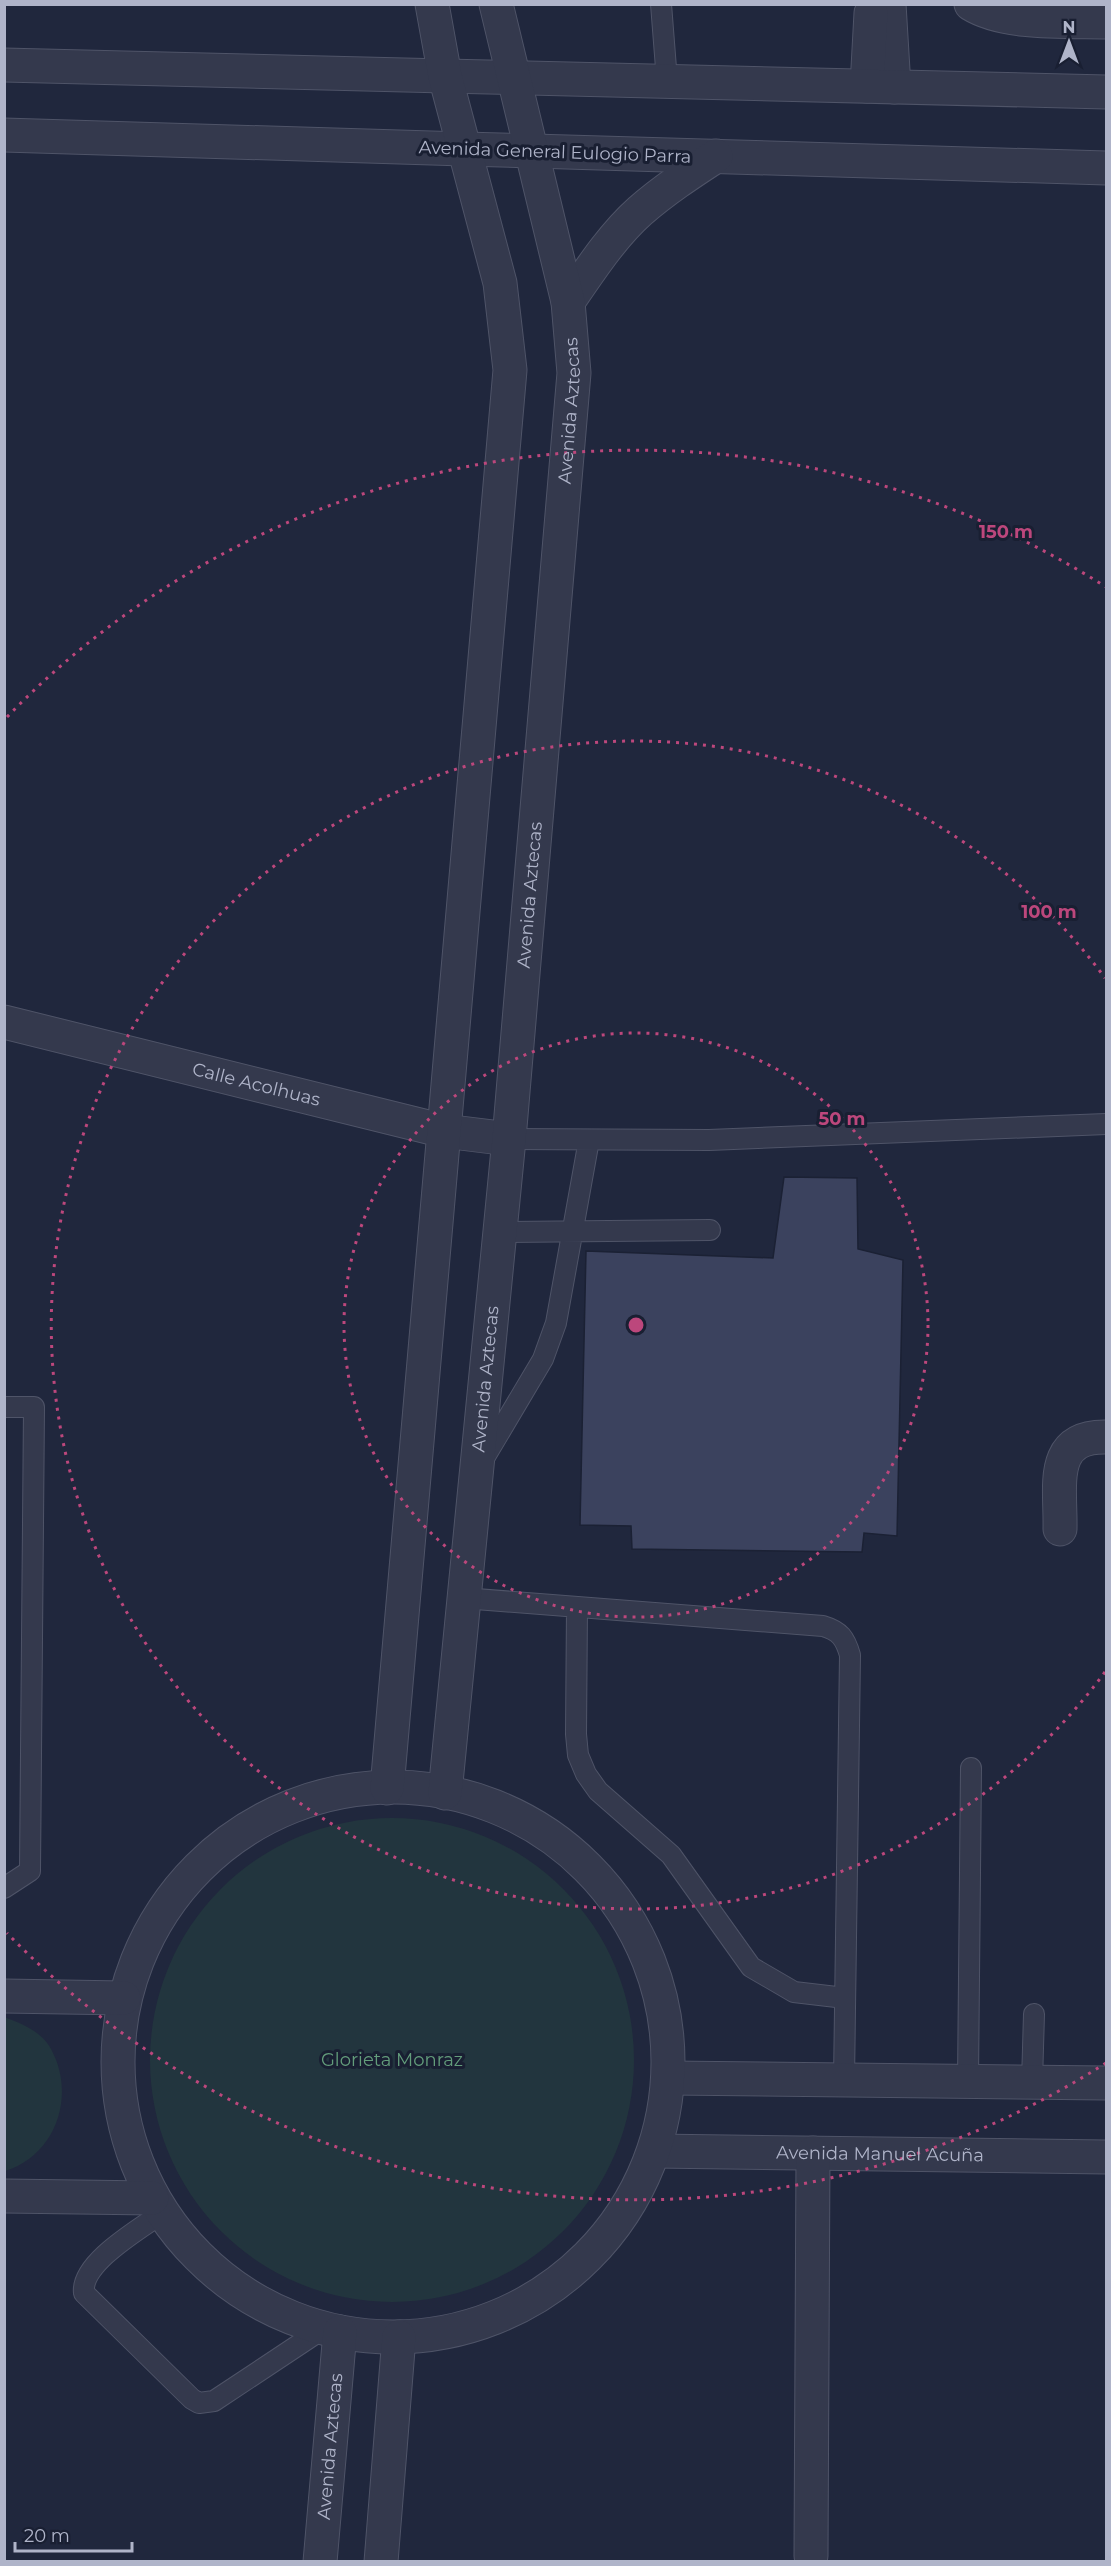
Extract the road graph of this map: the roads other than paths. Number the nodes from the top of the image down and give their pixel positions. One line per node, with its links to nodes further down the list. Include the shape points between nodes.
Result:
1 (432, 4): 9 (street)
2 (496, 4): 10 (street, Avenida Aztecas)
3 (661, 4): 11 (lane)
4 (872, 4): 12 (street)
5 (889, 4): 12 (street)
6 (971, 4): 7 (street, via 1008,16)
7 (1107, 22)
8 (4, 65): 9 (street)
9 (445, 76): 10 (street); 15 (street)
10 (512, 77): 11 (street); 16 (street, Avenida Aztecas)
11 (667, 81): 12 (street)
12 (880, 86): 13 (street)
13 (1107, 92)
14 (4, 135): 15 (street, Avenida General Eulogio Parra)
15 (464, 149): 16 (street, Avenida General Eulogio Parra); 22 (street, via 500,283 510,370)
16 (532, 151): 17 (street, Avenida General Eulogio Parra); 19 (street, Avenida Aztecas)
17 (716, 156): 18 (street, Avenida General Eulogio Parra); 19 (street, via 667,188 638,213 601,255)
18 (1107, 168)
19 (568, 302): 23 (street, Avenida Aztecas, via 574,373)
20 (4, 1022): 22 (street, Calle Acolhuas)
21 (1107, 1124): 24 (lane, via 709,1140)
22 (444, 1131): 23 (street, Calle Acolhuas); 35 (street)
23 (509, 1139): 24 (lane); 27 (street, Avenida Aztecas)
24 (589, 1140): 26 (lane)
25 (710, 1230): 26 (lane)
26 (573, 1231): 27 (lane); 30 (lane, via 556,1323 543,1359)
27 (500, 1232): 30 (street, Avenida Aztecas)
28 (4, 1407): 37 (lane, via 34,1407 30,1871)
29 (1107, 1437): 31 (street, via 1077,1441 1066,1451)
30 (475, 1475): 32 (street, Avenida Aztecas)
31 (1059, 1529)
32 (463, 1598): 33 (lane); 36 (street, Avenida Aztecas)
33 (577, 1607): 40 (lane, via 576,1734 578,1755 586,1774 598,1791 671,1855 751,1967 794,1992); 40 (lane, via 823,1626 836,1630 846,1641 850,1655)
34 (971, 1768): 44 (lane)
35 (387, 1788): 36 (street); 39 (street, via 326,1797 286,1809 240,1834 200,1866 166,1905 141,1950)
36 (446, 1793): 42 (street, via 493,1806 537,1828 577,1857 611,1894 638,1935 656,1980 667,2029)
37 (4, 1888)
38 (4, 1996): 39 (street)
39 (124, 1998): 51 (street, via 117,2039 123,2121 134,2160)
40 (845, 1998): 43 (lane)
41 (1034, 2014): 45 (lane)
42 (669, 2078): 43 (street); 47 (street)
43 (844, 2080): 44 (street)
44 (968, 2081): 45 (street)
45 (1032, 2082): 46 (street)
46 (1107, 2083)
47 (654, 2151): 48 (street, Avenida Manuel Acuña); 53 (street, via 634,2195 608,2235 552,2286 493,2318 447,2332)
48 (813, 2153): 49 (street, Avenida Manuel Acuña); 54 (street)
49 (1107, 2157)
50 (4, 2196): 51 (street)
51 (157, 2205): 52 (street, via 179,2237 213,2271 251,2299 294,2319); 52 (lane, via 102,2256 83,2284 84,2293 192,2399 214,2401)
52 (332, 2330): 53 (street); 55 (street, Avenida Aztecas)
53 (399, 2337): 56 (street)
54 (812, 2556)
55 (320, 2562)
56 (381, 2562)

